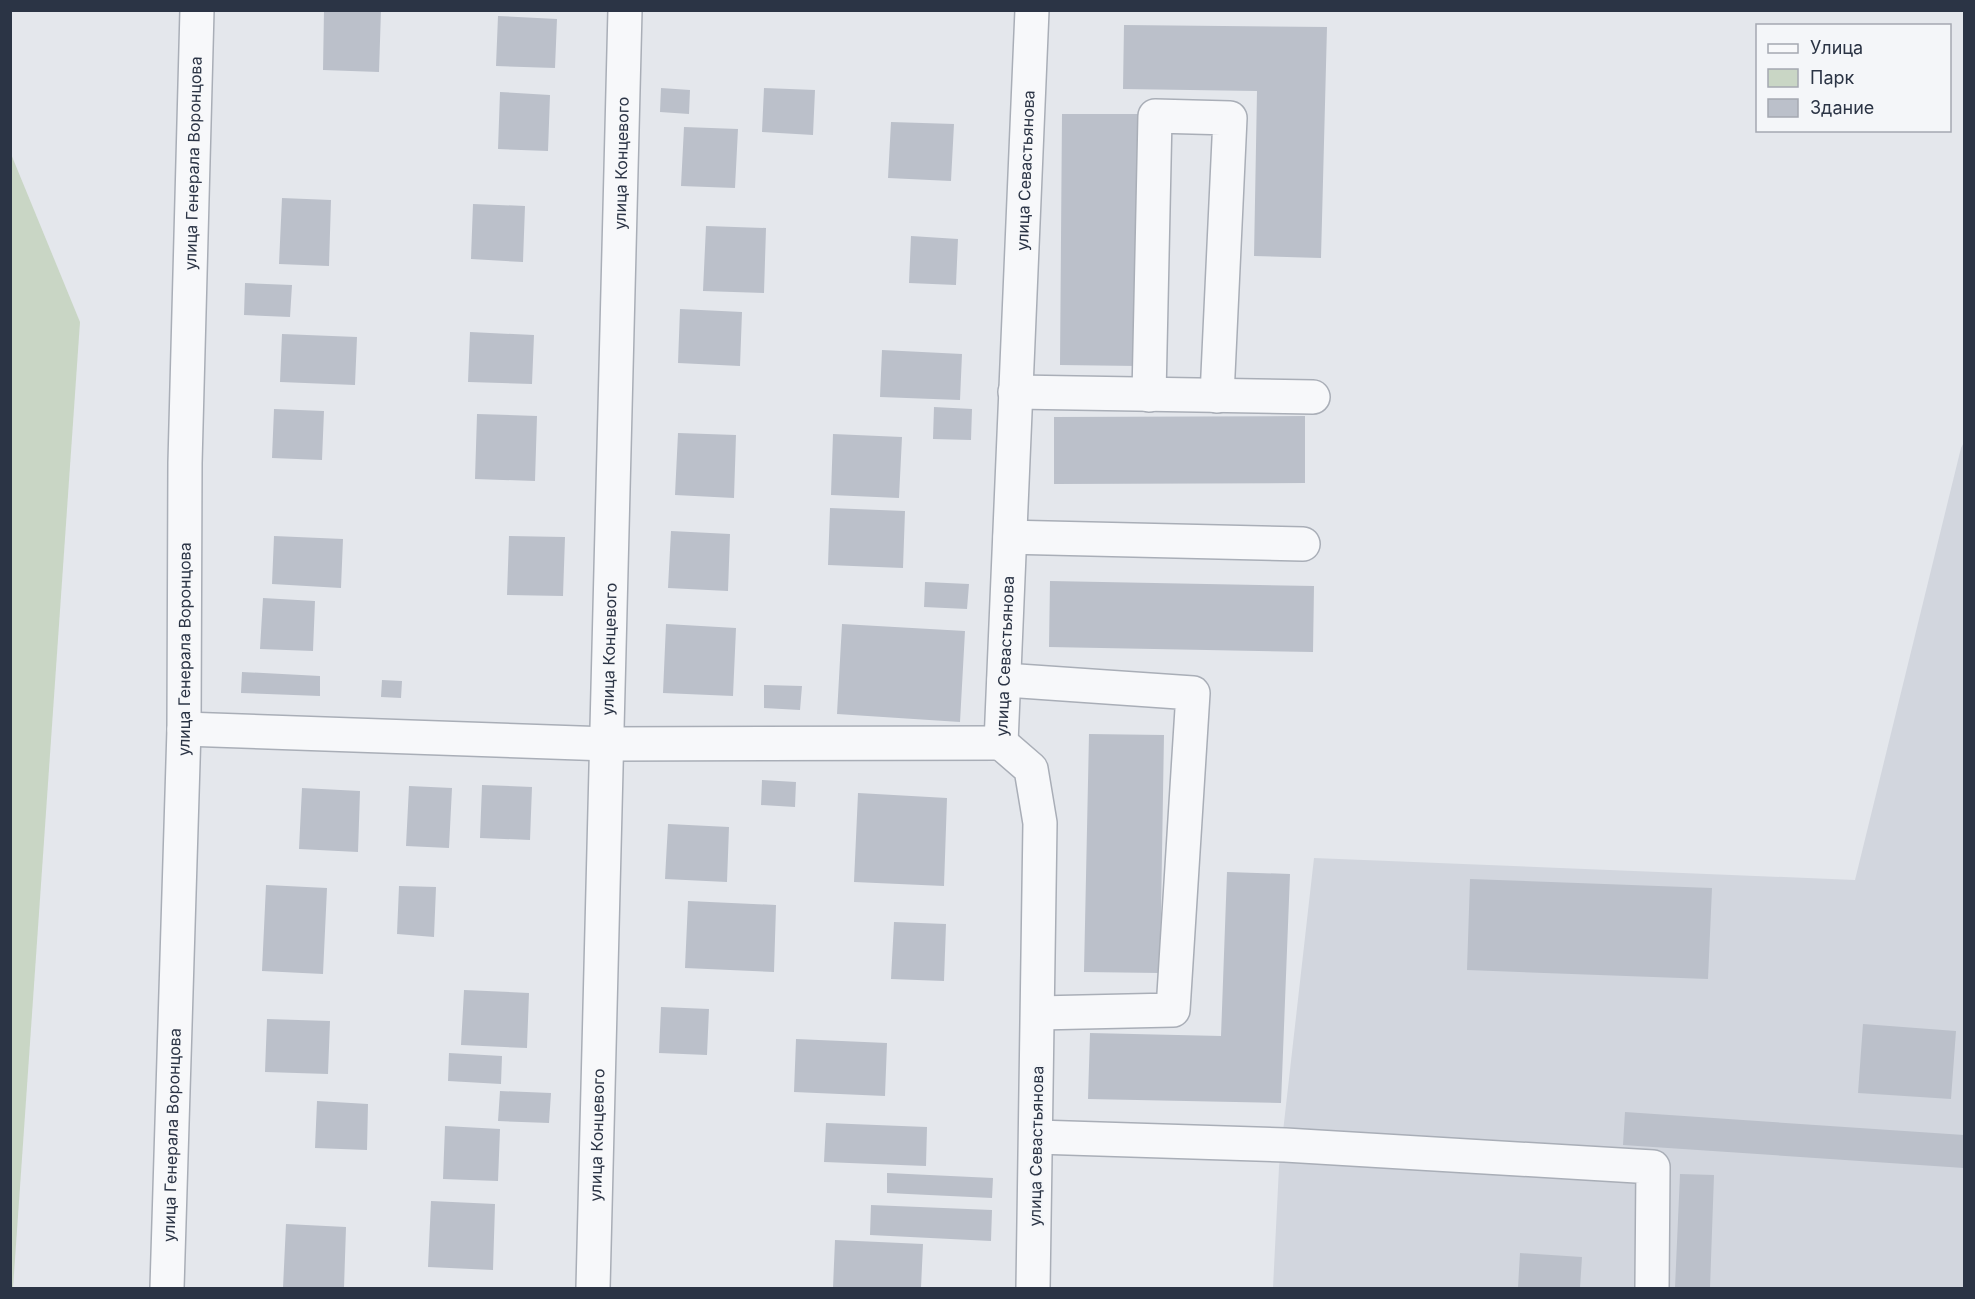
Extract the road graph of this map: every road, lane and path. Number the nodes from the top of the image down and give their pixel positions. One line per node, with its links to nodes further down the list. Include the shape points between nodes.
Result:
1 (197, 10): 11 (street, улица Генерала Воронцова, via 185,451)
2 (625, 10): 13 (street, улица Концевого)
3 (1032, 10): 4 (street, улица Севастьянова)
4 (1015, 392): 5 (street); 8 (street, улица Севастьянова)
5 (1149, 395): 6 (street); 6 (street, via 1155,116 1230,118)
6 (1217, 396): 7 (street)
7 (1313, 397)
8 (1010, 537): 9 (street); 10 (street, улица Севастьянова)
9 (1303, 544)
10 (1004, 680): 12 (street, улица Севастьянова); 14 (street, via 1193,693 1173,1010)
11 (183, 729): 13 (street); 16 (street, улица Генерала Воронцова)
12 (1001, 743): 13 (street); 14 (street, улица Севастьянова, via 1031,769 1040,823)
13 (608, 744): 17 (street, улица Концевого)
14 (1038, 1012): 15 (street, улица Севастьянова)
15 (1036, 1137): 18 (street, улица Севастьянова); 19 (street, via 1285,1145 1653,1167)
16 (164, 1285)
17 (593, 1288)
18 (1033, 1288)
19 (1652, 1288)

